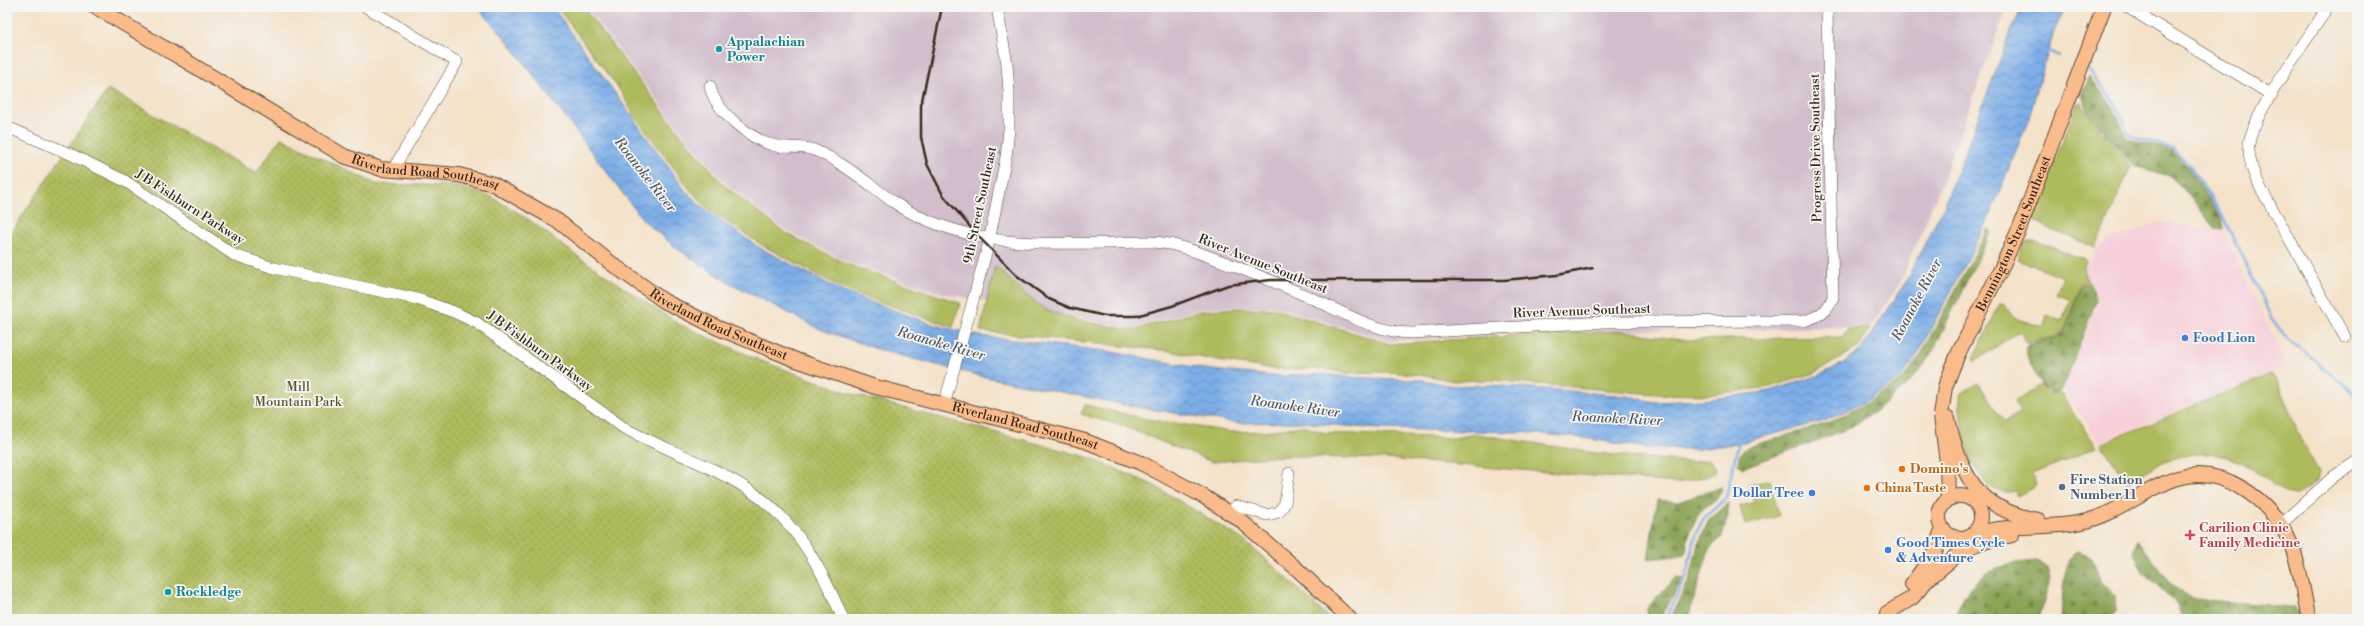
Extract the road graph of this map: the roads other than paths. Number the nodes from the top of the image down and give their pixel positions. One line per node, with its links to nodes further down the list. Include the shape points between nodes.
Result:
1 (96, 7): 11 (main road, Riverland Road Southeast, via 333,150 366,165)
2 (366, 7): 11 (street, via 458,62)
3 (996, 7): 12 (street, 9th Street Southeast, via 1007,64 1009,130)
4 (1828, 7): 13 (street, Progress Drive Southeast)
5 (2104, 7): 15 (main road, Bennington Street Southeast, via 2020,227 1958,354 1945,387)
6 (2126, 7): 9 (street)
7 (2328, 7): 9 (street)
8 (710, 86): 12 (street, River Avenue Southeast, via 712,96 718,105 754,137 776,146 804,147 819,152 860,176 913,214 952,230)
9 (2272, 95): 14 (street, via 2249,142 2250,162 2260,187)
10 (7, 127): 32 (street, J B Fishburn Parkway, via 125,181 234,254 274,268 416,299 454,312 477,324 624,428 729,478 768,504 811,553)
11 (392, 171): 16 (main road, Riverland Road Southeast, via 459,175 493,184 558,221 639,284 691,315 835,375)
12 (989, 238): 13 (street, River Avenue Southeast, via 1024,243 1170,244 1253,273 1379,328 1407,333 1597,322 1804,322 1826,310); 16 (street, 9th Street Southeast)
13 (1834, 289)
14 (2345, 337)
15 (1944, 398): 18 (main road, Bennington Street Southeast, via 1941,416); 25 (main road, via 1951,433 1967,476 1983,497 2011,514)
16 (944, 405): 23 (main road, Riverland Road Southeast, via 1085,441 1110,450 1173,479)
17 (2357, 461): 26 (street, via 2333,477)
18 (1948, 462): 20 (main road, Bennington Street Southeast); 21 (main road, Bennington Street Southeast)
19 (1290, 473): 23 (street, via 1286,503 1279,512 1267,514 1236,506)
20 (1965, 496): 21 (main road); 22 (main road, via 1977,504)
21 (1948, 499): 28 (main road, via 1940,511)
22 (1981, 512): 27 (main road, via 1994,519); 29 (main road, via 1982,521 1978,529)
23 (1229, 513): 33 (main road, Riverland Road Southeast, via 1265,540)
24 (2082, 522): 25 (main road); 26 (main road, via 2179,478 2205,475 2243,488 2261,502); 31 (main road, via 2063,531 2001,537 1963,550 1928,578 1912,598)
25 (2066, 524): 27 (main road)
26 (2280, 525): 34 (main road, via 2295,556)
27 (2021, 526): 29 (main road, via 1988,530)
28 (1942, 529): 29 (main road, via 1952,537); 30 (main road, via 1935,552)
29 (1968, 537): 30 (main road, via 1948,550)
30 (1921, 574): 31 (main road)
31 (1885, 616)
32 (843, 619)
33 (1350, 619)
34 (2309, 619)

